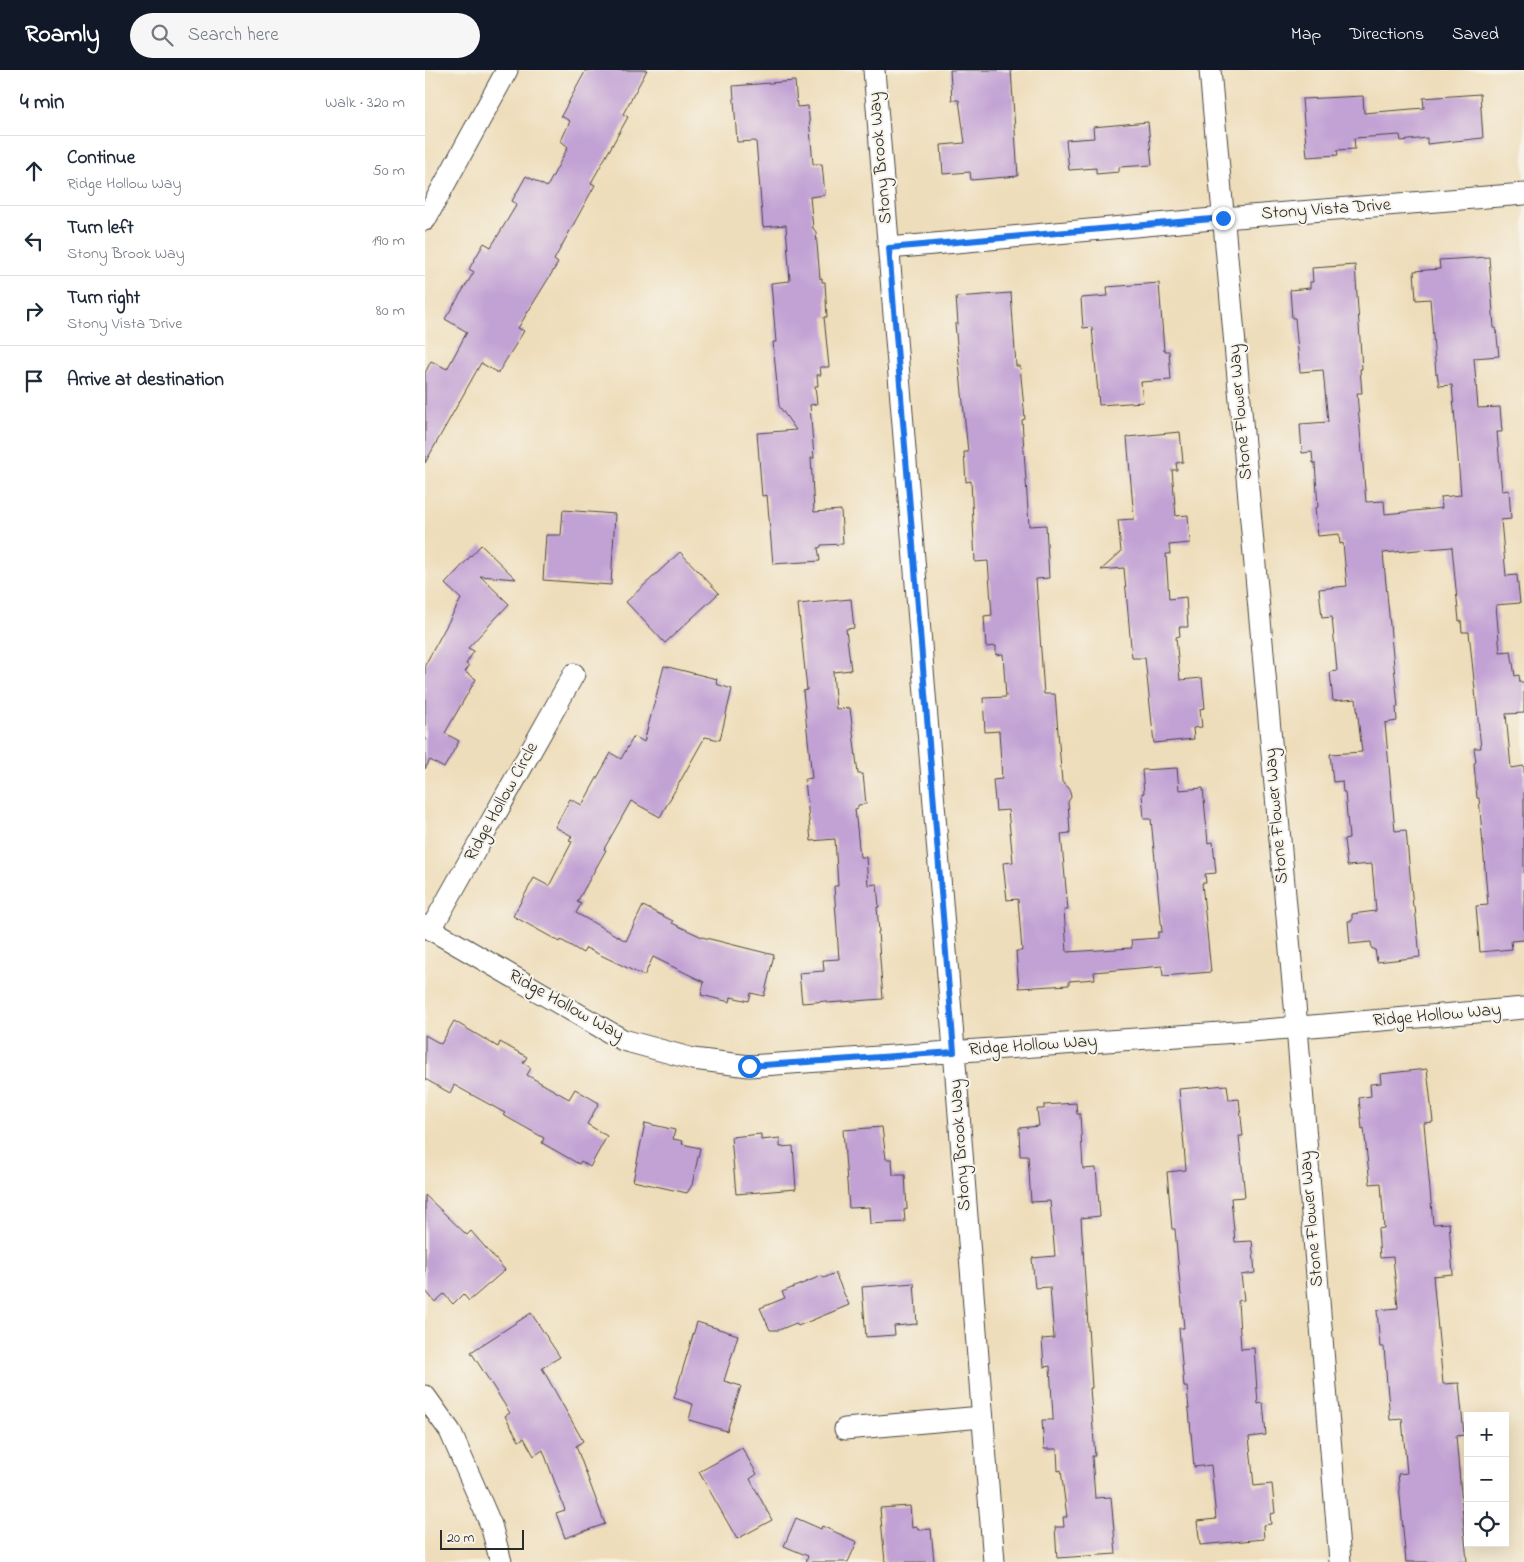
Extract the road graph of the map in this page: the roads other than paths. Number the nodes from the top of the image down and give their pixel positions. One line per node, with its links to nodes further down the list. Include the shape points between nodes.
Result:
1 (507, 70): 6 (street)
2 (874, 70): 7 (street, Stony Brook Way)
3 (1210, 70): 5 (street, Stone Flower Way)
4 (1524, 194): 5 (street, Stony Vista Drive)
5 (1223, 218): 7 (street, Stony Vista Drive); 11 (street, Stone Flower Way)
6 (425, 220)
7 (889, 248): 12 (street, Stony Brook Way)
8 (574, 674): 9 (street, Ridge Hollow Circle)
9 (428, 928): 12 (street, Ridge Hollow Way, via 623,1040 693,1058 749,1066)
10 (1524, 1008): 11 (street, Ridge Hollow Way)
11 (1297, 1027): 12 (street, Ridge Hollow Way); 18 (street, Stone Flower Way)
12 (954, 1052): 14 (street, Stony Brook Way)
13 (425, 1396): 16 (street, via 450,1431 491,1525)
14 (982, 1417): 15 (street); 17 (street, Stony Brook Way)
15 (845, 1429)
16 (501, 1562)
17 (994, 1562)
18 (1340, 1562)

